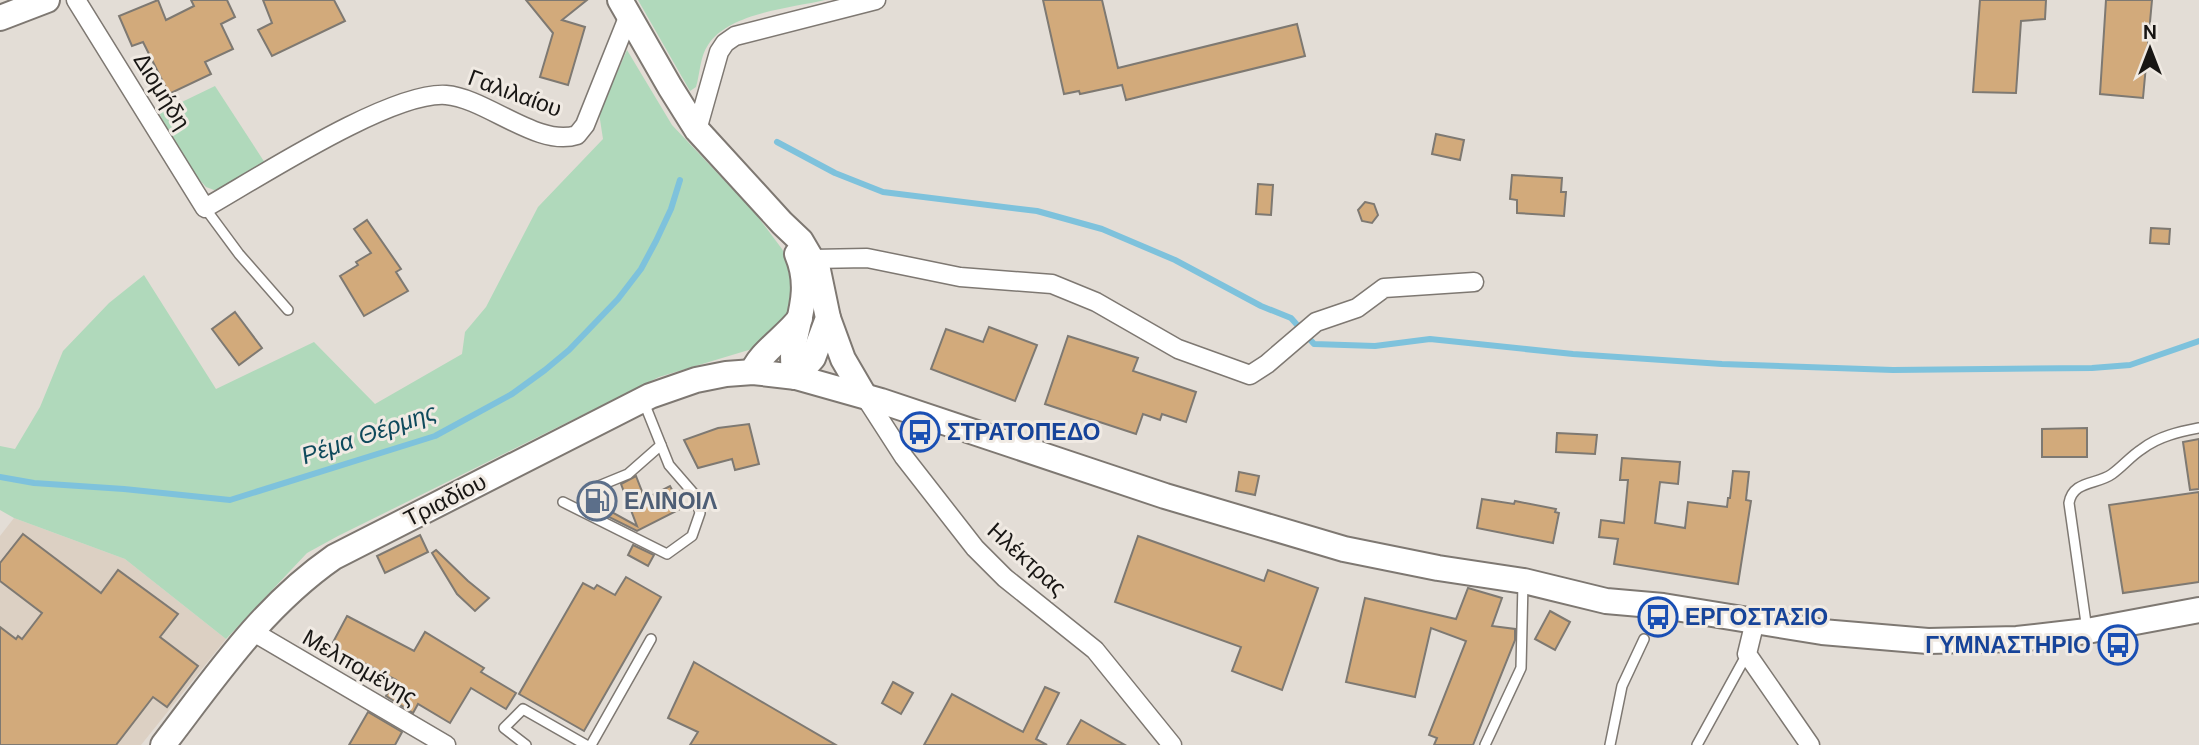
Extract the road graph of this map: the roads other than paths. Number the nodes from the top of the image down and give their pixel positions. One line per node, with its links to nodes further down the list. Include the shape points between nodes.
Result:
1 (47, 0): 6 (main road)
2 (76, 0): 8 (street, Διομήδη)
3 (876, 0): 4 (street)
4 (853, 3): 7 (street, via 724,43)
5 (624, 7): 7 (main road); 8 (street, Γαλιλαίου, via 585,125 577,135 538,131 456,96 423,97 316,144)
6 (0, 18)
7 (697, 130): 9 (main road)
8 (205, 208): 12 (lane)
9 (782, 223): 10 (main road); 13 (main road, via 803,271)
10 (813, 259): 11 (street, via 867,258 960,277 1052,284 1096,302 1178,349 1251,375 1316,322 1357,308 1384,288); 14 (main road)
11 (1474, 282)
12 (288, 310)
13 (802, 315): 15 (main road, via 757,361); 16 (main road, via 793,360)
14 (828, 318): 16 (main road, via 813,358); 17 (main road, via 840,353)
15 (753, 372): 16 (main road, Τριαδίου); 18 (main road, Τριαδίου, via 696,380)
16 (796, 377): 17 (main road, Τριαδίου)
17 (864, 396): 23 (main road, Τριαδίου, via 1165,496 1344,549); 37 (street, Ηλέκτρας, via 904,457 975,548 1095,650)
18 (643, 400): 20 (lane); 26 (main road, Τριαδίου, via 334,557)
19 (2199, 428): 27 (lane, via 2154,442 2112,474 2073,492 2069,503)
20 (661, 445): 21 (lane, via 628,474); 22 (lane, via 669,465 695,495 700,513 692,536 667,554)
21 (589, 490)
22 (563, 502)
23 (1524, 581): 25 (main road, Τριαδίου, via 1606,601); 38 (lane, via 1521,668)
24 (2199, 610): 27 (main road, Τριαδίου)
25 (1755, 621): 27 (main road, Τριαδίου, via 1928,641 1984,641); 30 (street)
26 (250, 630): 33 (main road, Τριαδίου); 34 (street, Μελπομένης)
27 (2087, 631)
28 (652, 639): 36 (lane)
29 (1644, 639): 39 (lane, via 1622,686)
30 (1746, 654): 31 (lane); 32 (street)
31 (1700, 744)
32 (1808, 744)
33 (163, 745)
34 (446, 745)
35 (526, 745): 36 (lane, via 504,728 523,709)
36 (589, 745)
37 (1172, 745)
38 (1485, 745)
39 (1610, 745)

